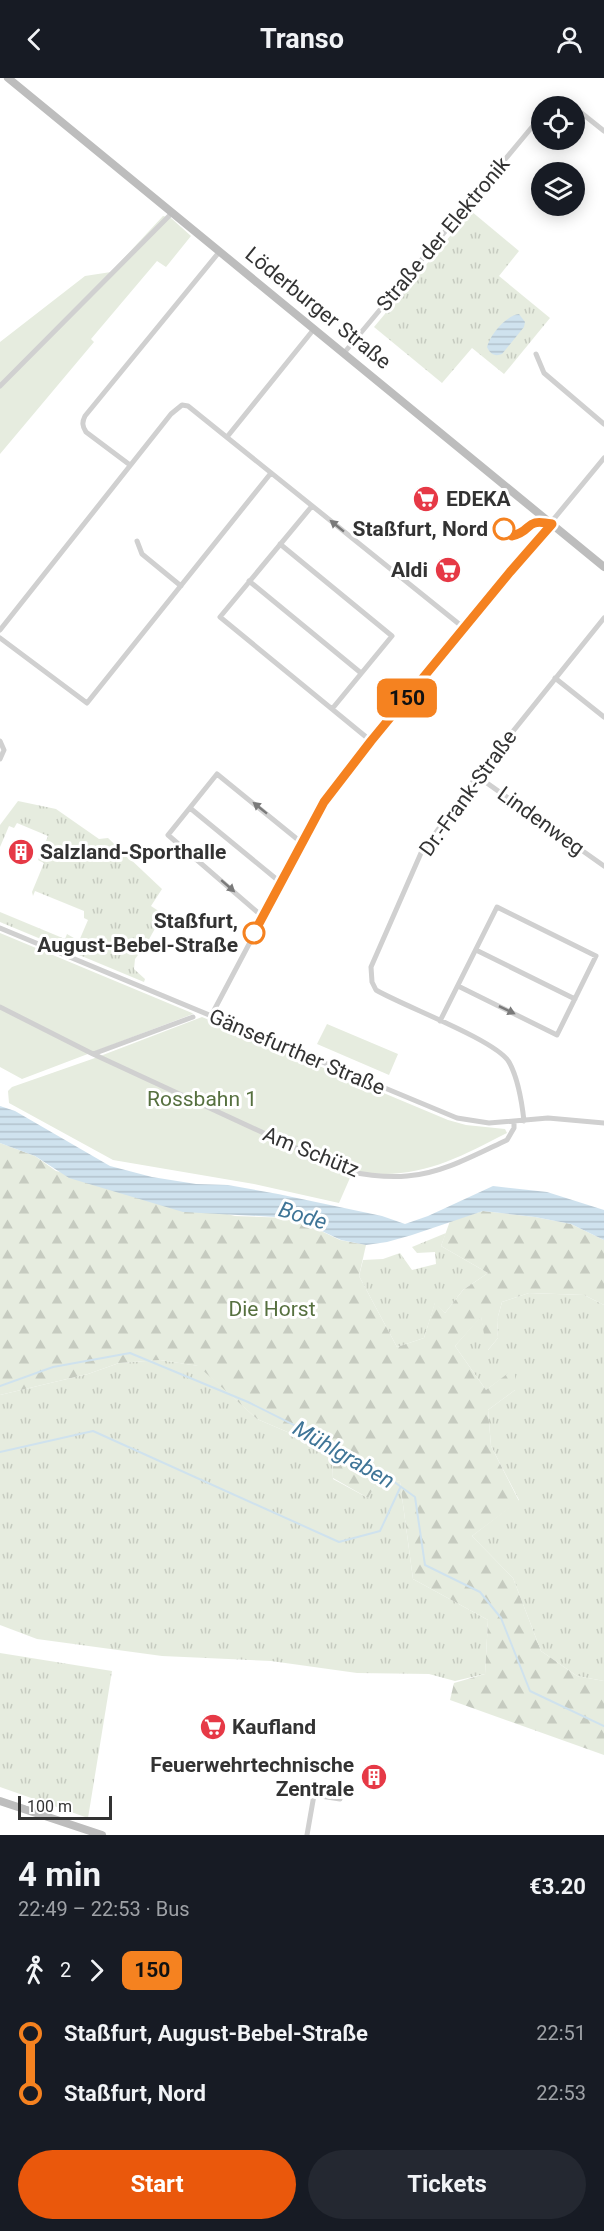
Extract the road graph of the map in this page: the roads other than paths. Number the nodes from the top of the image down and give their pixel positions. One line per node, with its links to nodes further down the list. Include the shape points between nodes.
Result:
1 (8, 78): 5 (street, Löderburger Straße)
2 (585, 116): 4 (street)
3 (531, 128): 8 (street, Straße der Elektronik)
4 (604, 131)
5 (172, 213): 6 (street, Löderburger Straße); 10 (street)
6 (220, 251): 7 (street, Löderburger Straße); 14 (street, via 85,416 86,432)
7 (314, 329): 8 (street, Löderburger Straße); 12 (street)
8 (344, 353): 17 (street, Löderburger Straße)
9 (536, 354): 11 (street, via 544,373)
10 (0, 386)
11 (604, 424)
12 (227, 437): 14 (street, via 182,405); 15 (street)
13 (604, 458): 17 (street)
14 (130, 465): 25 (street)
15 (270, 473): 16 (street); 22 (street)
16 (312, 506): 19 (street); 24 (street, one-way to 16)
17 (552, 524): 20 (street, Löderburger Straße); 24 (street)
18 (136, 541): 22 (street, via 142,554)
19 (280, 544): 21 (street); 27 (street, via 392,636)
20 (604, 567)
21 (249, 581): 27 (street); 29 (street, via 220,617)
22 (181, 586): 26 (street, via 87,703)
23 (604, 618): 28 (street, Dr.-Frank-Straße)
24 (464, 628): 32 (street)
25 (0, 630)
26 (0, 638)
27 (361, 673): 29 (street)
28 (555, 678): 30 (street); 34 (street, Dr.-Frank-Straße)
29 (332, 709): 32 (street)
30 (604, 717)
31 (0, 741): 33 (street, via 4,750)
32 (371, 741): 36 (street, via 324,802)
33 (0, 759)
34 (477, 776): 37 (street, Lindenweg); 47 (street, Dr.-Frank-Straße, via 421,853 371,967 376,990)
35 (190, 808): 36 (street, one-way to 35, via 217,774); 38 (street); 39 (street, one-way to 39, via 168,835)
36 (302, 843): 38 (street)
37 (604, 866)
38 (280, 882): 39 (street)
39 (263, 916): 45 (street)
40 (0, 928): 45 (street, Gänsefurther Straße)
41 (476, 950): 42 (street); 43 (street); 43 (street, via 497,907 557,936 596,956)
42 (458, 986): 43 (street, one-way to 43, via 557,1035); 47 (street)
43 (575, 999)
44 (0, 1008): 48 (street, Am Schütz)
45 (211, 1016): 50 (street, Gänsefurther Straße, via 457,1118)
46 (193, 1017): 48 (street)
47 (440, 1021): 49 (street, Dr.-Frank-Straße, via 498,1050 508,1060)
48 (93, 1054): 50 (street, Am Schütz, via 346,1171 375,1176 408,1176 480,1153 507,1140)
49 (524, 1121): 50 (street, Gänsefurther Straße); 51 (street, Gänsefurther Straße, via 548,1118)
50 (514, 1122)
51 (604, 1123)
52 (340, 1799): 55 (street, via 314,1795)
53 (0, 1801): 54 (street)
54 (102, 1835)
55 (307, 1835)

